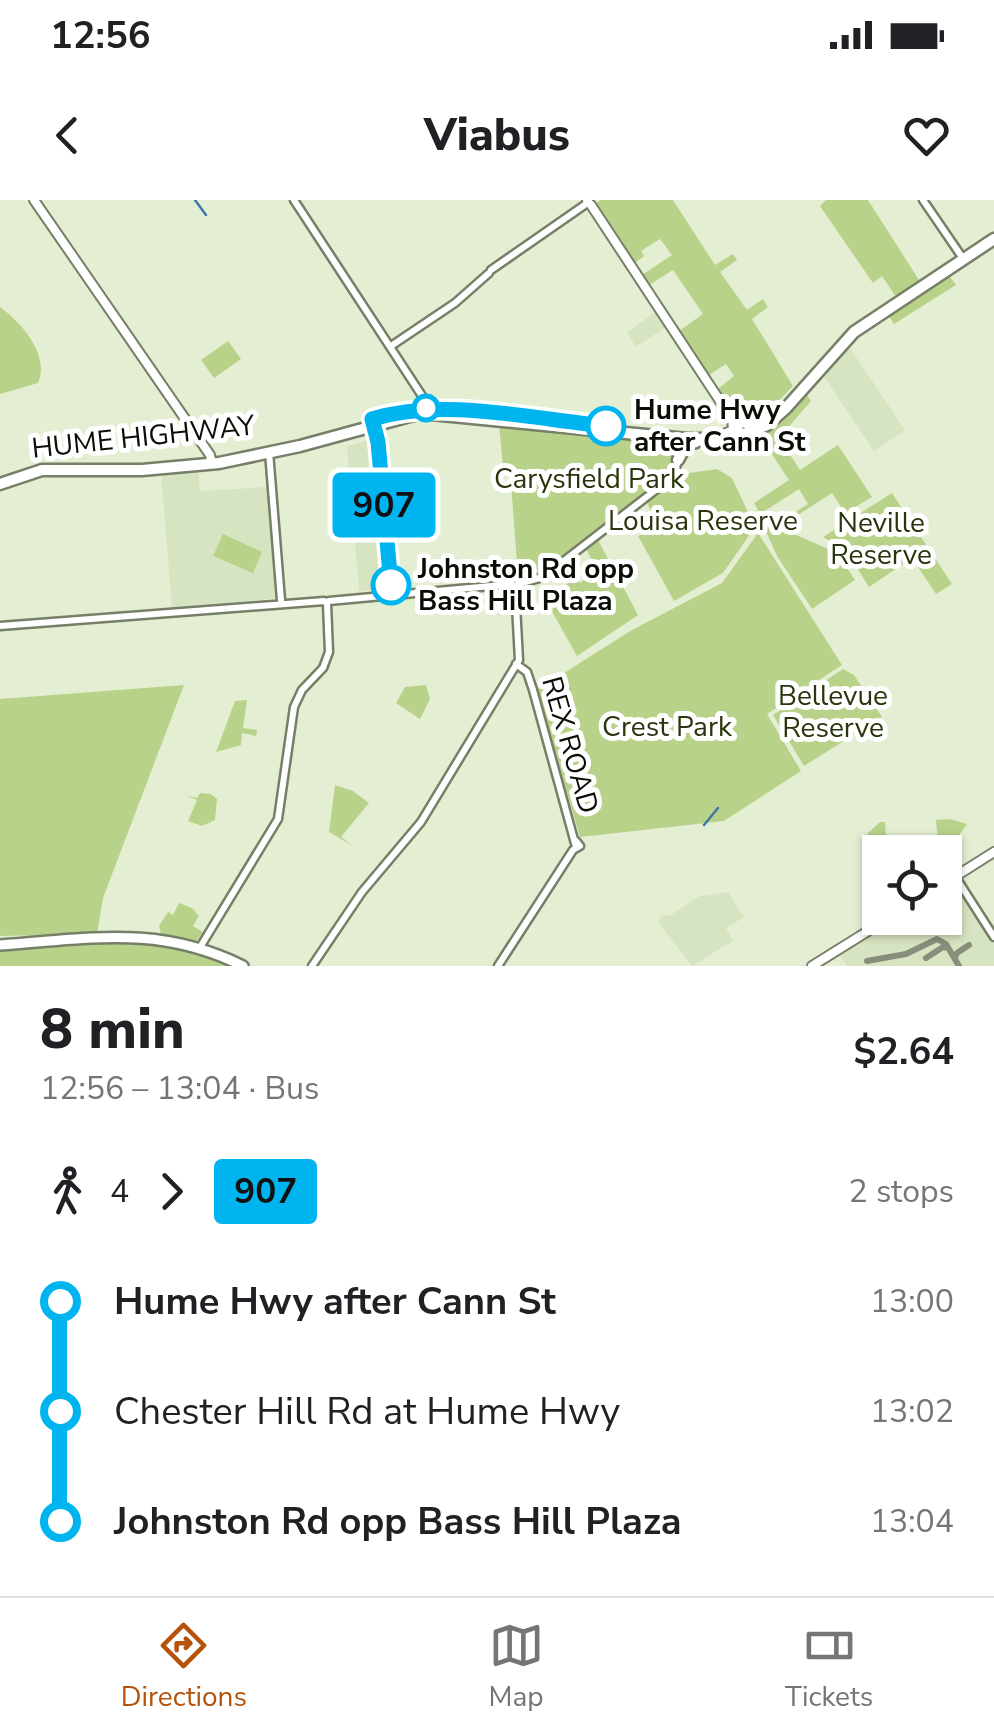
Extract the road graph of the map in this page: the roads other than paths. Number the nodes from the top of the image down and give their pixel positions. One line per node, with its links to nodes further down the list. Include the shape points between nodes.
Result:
1 (34, 200): 19 (main road)
2 (294, 200): 7 (street)
3 (924, 200): 6 (street)
4 (589, 201): 7 (street); 9 (main road)
5 (994, 236): 6 (highway, HUME HIGHWAY)
6 (963, 258): 11 (highway, HUME HIGHWAY, via 851,329); 13 (highway, HUME HIGHWAY, via 854,332 780,416)
7 (391, 346): 8 (street)
8 (429, 411): 10 (highway, HUME HIGHWAY); 15 (highway, HUME HIGHWAY); 17 (highway, HUME HIGHWAY, via 390,414)
9 (731, 414): 11 (main road, via 744,425); 13 (main road); 14 (main road, via 734,428)
10 (388, 420): 12 (highway, HUME HIGHWAY); 12 (highway, via 377,434)
11 (764, 421): 13 (highway, HUME HIGHWAY)
12 (364, 427): 17 (highway, HUME HIGHWAY)
13 (742, 433): 14 (highway, HUME HIGHWAY); 16 (highway, HUME HIGHWAY)
14 (722, 435): 15 (highway, HUME HIGHWAY)
15 (681, 436): 16 (highway, HUME HIGHWAY); 18 (street)
16 (706, 440): 18 (highway, via 688,444)
17 (269, 450): 19 (highway, HUME HIGHWAY); 22 (street)
18 (678, 460): 21 (street, via 669,479 551,571)
19 (212, 461): 20 (highway, HUME HIGHWAY, via 43,466)
20 (0, 482)
21 (515, 585): 23 (street); 25 (street)
22 (281, 602): 23 (street); 24 (street)
23 (327, 602): 32 (street, via 330,652 294,707 277,822)
24 (0, 626)
25 (516, 664): 34 (street, via 421,822); 35 (street, REX ROAD, via 533,690 576,844)
26 (994, 852): 27 (main road)
27 (962, 872)
28 (962, 886): 30 (street)
29 (862, 935): 36 (main road)
30 (994, 937)
31 (0, 946): 32 (main road, via 127,936)
32 (199, 949): 33 (main road)
33 (243, 966)
34 (312, 966)
35 (498, 966)
36 (812, 966)

